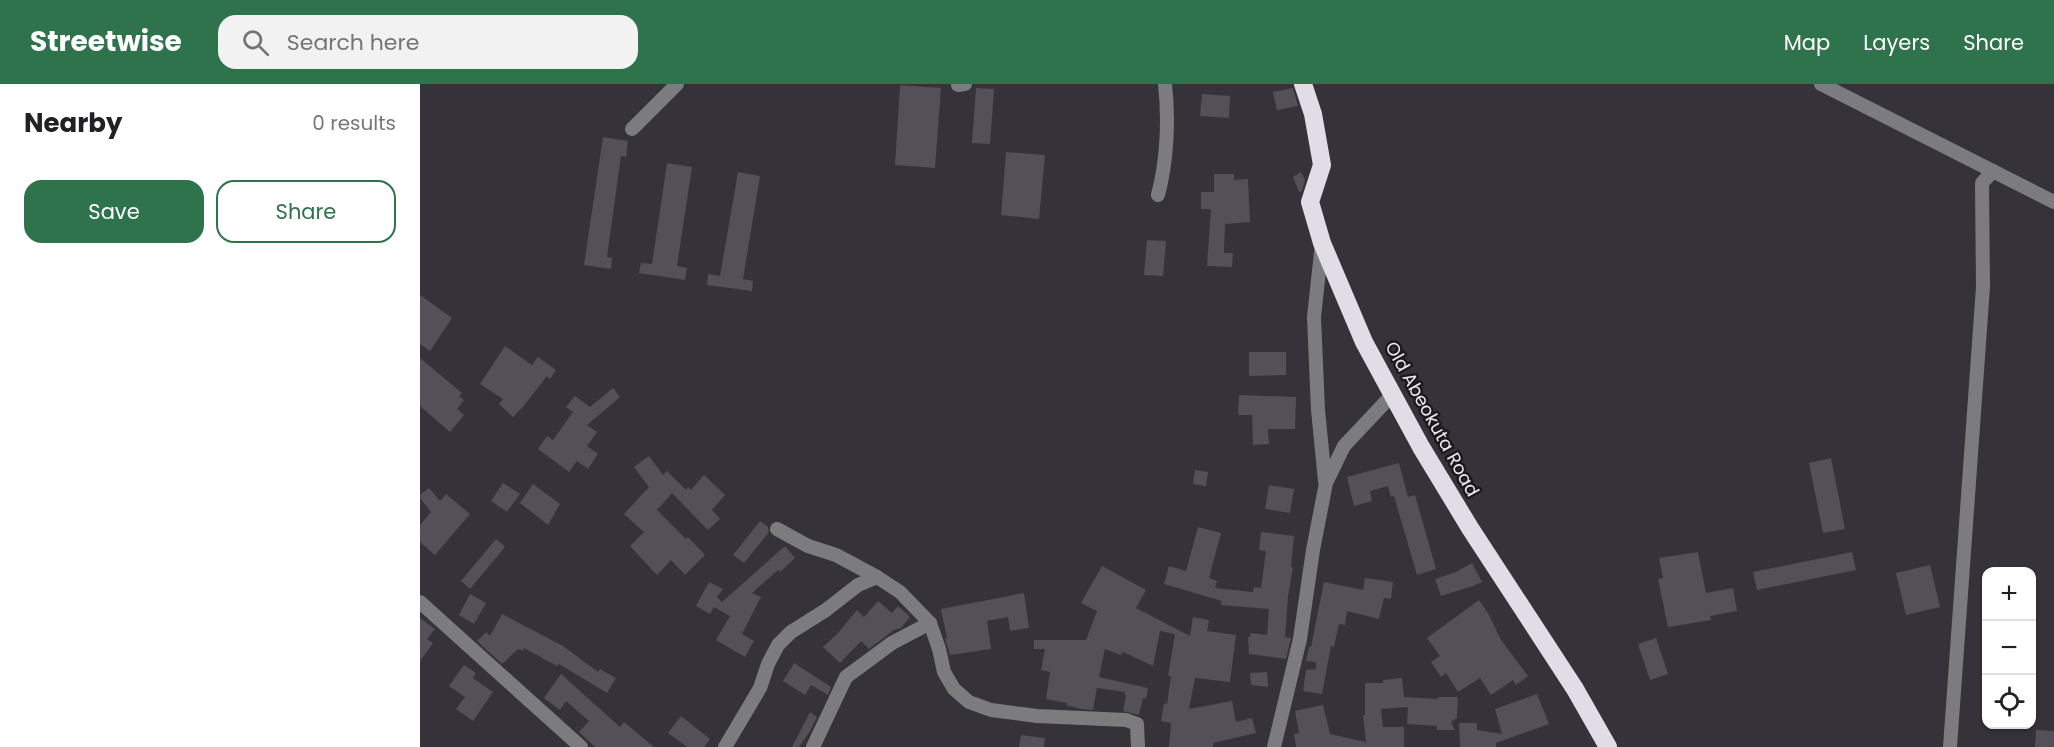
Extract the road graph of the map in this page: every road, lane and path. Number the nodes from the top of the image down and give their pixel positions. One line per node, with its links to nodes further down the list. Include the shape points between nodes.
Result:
1 (677, 84): 5 (street)
2 (1165, 84): 7 (street, via 1163,175)
3 (1303, 84): 9 (highway, Old Abeokuta Road, via 1322,165 1310,202)
4 (1821, 84): 6 (street)
5 (632, 129)
6 (1993, 171): 8 (street); 22 (street, via 1982,183 1983,287)
7 (1158, 195)
8 (2054, 202)
9 (1322, 243): 10 (highway, Old Abeokuta Road, via 1364,342); 11 (street, via 1314,317)
10 (1392, 395): 11 (street, via 1344,446); 21 (highway, Old Abeokuta Road, via 1470,528 1575,689)
11 (1326, 483): 20 (street, via 1300,639)
12 (777, 529): 13 (street)
13 (877, 577): 15 (street, via 900,592); 17 (street, via 858,585 778,645 760,688)
14 (420, 602): 16 (street)
15 (930, 623): 18 (street, via 892,643 846,677); 19 (street, via 944,672 954,689 969,702 991,710 1037,716 1126,720 1137,724)
16 (581, 747)
17 (725, 747)
18 (813, 747)
19 (1138, 747)
20 (1274, 747)
21 (1608, 747)
22 (1950, 747)

